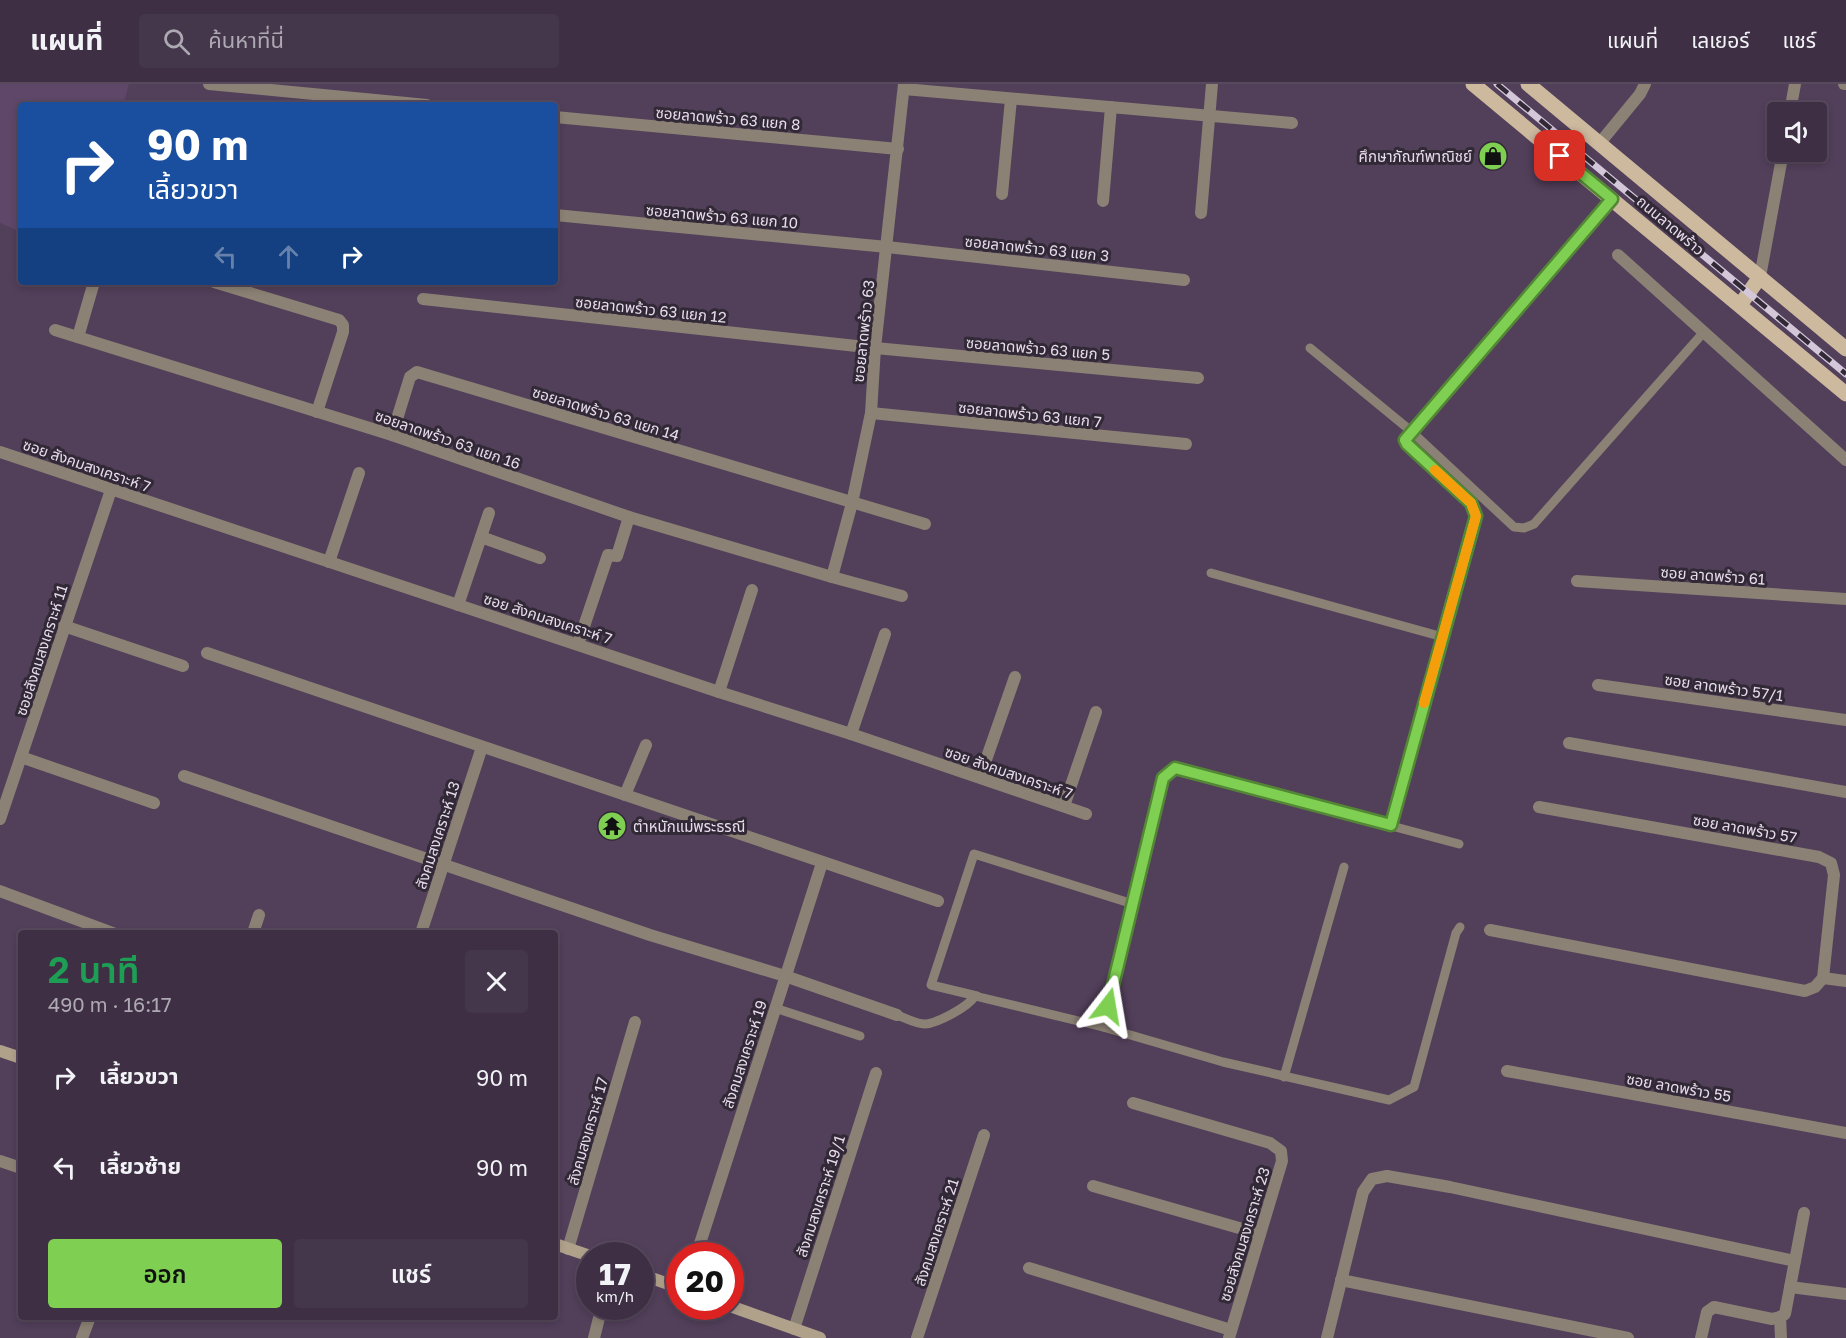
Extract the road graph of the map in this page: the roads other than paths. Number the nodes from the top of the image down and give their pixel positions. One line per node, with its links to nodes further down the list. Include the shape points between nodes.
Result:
1 (209, 84): 9 (street)
2 (1212, 84): 12 (street)
3 (1473, 84): 19 (main road, ถนนลาดพร้าว)
4 (1528, 84): 15 (main road, ถนนลาดพร้าว)
5 (1645, 84): 15 (street)
6 (1795, 84): 10 (street)
7 (904, 87): 8 (street); 16 (street, ซอยลาดพร้าว 63)
8 (1011, 99): 11 (street); 18 (street)
9 (396, 102)
10 (1792, 102)
11 (1111, 107): 12 (street); 20 (street)
12 (1210, 115): 14 (street); 21 (street)
13 (558, 117): 16 (street, ซอยลาดพร้าว 63 แยก 8)
14 (1292, 123)
15 (1599, 144): 25 (main road, ถนนลาดพร้าว)
16 (898, 149): 23 (street, ซอยลาดพร้าว 63)
17 (1781, 162): 25 (street)
18 (1002, 194)
19 (1612, 199): 30 (main road, ถนนลาดพร้าว); 41 (lane)
20 (1103, 201)
21 (1202, 213)
22 (558, 215): 23 (street, ซอยลาดพร้าว 63 แยก 10)
23 (887, 247): 26 (street, ซอยลาดพร้าว 63 แยก 3); 34 (street, ซอยลาดพร้าว 63)
24 (1618, 255): 32 (street)
25 (1760, 277): 30 (main road); 36 (main road, ถนนลาดพร้าว)
26 (1184, 279)
27 (93, 285): 33 (street)
28 (223, 285): 39 (street, via 339,320 343,325)
29 (423, 299): 34 (street, ซอยลาดพร้าว 63 แยก 12)
30 (1740, 305): 38 (main road, ถนนลาดพร้าว)
31 (55, 330): 33 (street, ซอยลาดพร้าว 63 แยก 16)
32 (1703, 333): 41 (lane, via 1534,524 1524,528 1514,527); 45 (street)
33 (78, 337): 39 (street, ซอยลาดพร้าว 63 แยก 16)
34 (875, 348): 37 (street, ซอยลาดพร้าว 63 แยก 5); 40 (street, ซอยลาดพร้าว 63)
35 (1310, 348): 41 (lane)
36 (1846, 349)
37 (1198, 378)
38 (1846, 394)
39 (317, 411): 42 (street, ซอยลาดพร้าว 63 แยก 16)
40 (871, 413): 43 (street, ซอยลาดพร้าว 63 แยก 7); 48 (street, ซอยลาดพร้าว 63)
41 (1411, 431): 64 (lane, via 1405,440 1407,444 1471,503 1476,516)
42 (392, 435): 48 (street, ซอยลาดพร้าว 63 แยก 14, via 410,377 417,372); 50 (street, ซอยลาดพร้าว 63 แยก 16)
43 (1186, 444)
44 (0, 452): 47 (street, ซอย สังคมสงเคราะห์ 7)
45 (1846, 460)
46 (359, 473): 54 (street)
47 (111, 490): 54 (street, ซอย สังคมสงเคราะห์ 7); 62 (street, ซอยสังคมสงเคราะห์ 11)
48 (852, 503): 51 (street); 56 (street, ซอยลาดพร้าว 63)
49 (489, 513): 52 (street)
50 (629, 518): 56 (street, ซอยลาดพร้าว 63 แยก 16); 65 (street, via 617,556 608,555)
51 (925, 524)
52 (481, 537): 53 (street); 61 (street)
53 (540, 558)
54 (329, 562): 61 (street, ซอย สังคมสงเคราะห์ 7)
55 (1211, 573): 64 (lane)
56 (832, 577): 59 (street, ซอยลาดพร้าว 63 แยก 16)
57 (1577, 581): 60 (street, ซอย ลาดพร้าว 61)
58 (752, 590): 70 (street)
59 (902, 596)
60 (1846, 599)
61 (458, 604): 65 (street, ซอย สังคมสงเคราะห์ 7)
62 (64, 626): 67 (street); 77 (street, ซอยสังคมสงเคราะห์ 11)
63 (885, 634): 73 (street)
64 (1443, 637): 87 (lane)
65 (578, 644): 70 (street, ซอย สังคมสงเคราะห์ 7)
66 (207, 653): 76 (street)
67 (183, 666)
68 (1015, 677): 79 (street)
69 (1598, 685): 72 (street, ซอย ลาดพร้าว 57/1)
70 (719, 692): 73 (street, ซอย สังคมสงเคราะห์ 7)
71 (1096, 712): 83 (street)
72 (1846, 720)
73 (851, 734): 79 (street, ซอย สังคมสงเคราะห์ 7)
74 (1569, 743): 80 (street)
75 (646, 745): 81 (street)
76 (482, 747): 81 (street); 89 (street, สังคมสงเคราะห์ 13)
77 (21, 757): 82 (street); 86 (street, ซอยสังคมสงเคราะห์ 11)
78 (184, 776): 89 (street)
79 (980, 777): 83 (street, ซอย สังคมสงเคราะห์ 7)
80 (1846, 792)
81 (625, 795): 90 (street)
82 (154, 803)
83 (1064, 806): 85 (street, ซอย สังคมสงเคราะห์ 7)
84 (1539, 807): 102 (street, ซอย ลาดพร้าว 57, via 1819,857 1831,863 1834,875)
85 (1086, 814)
86 (0, 819)
87 (1391, 825): 88 (lane); 94 (lane, via 1175,768 1163,778)
88 (1459, 844)
89 (443, 863): 99 (street, สังคมสงเคราะห์ 13); 101 (street, via 650,935)
90 (822, 863): 93 (street); 101 (street, สังคมสงเคราะห์ 19)
91 (1344, 867): 114 (lane)
92 (0, 891): 97 (street)
93 (939, 902)
94 (1133, 904): 104 (lane, via 974,854 931,985); 108 (lane)
95 (259, 915): 98 (street)
96 (1461, 927): 114 (lane, via 1456,933 1414,1087 1389,1100)
97 (105, 930)
98 (256, 930)
99 (422, 930)
100 (1490, 930): 102 (street, via 1805,992)
101 (785, 976): 105 (street, สังคมสงเคราะห์ 19); 106 (street)
102 (1823, 978): 103 (street)
103 (1846, 981)
104 (977, 996): 106 (lane, via 958,1011 927,1024); 108 (lane)
105 (775, 1008): 109 (lane); 123 (street, สังคมสงเคราะห์ 19)
106 (897, 1015)
107 (635, 1022): 125 (street, สังคมสงเคราะห์ 17)
108 (1103, 1027): 114 (lane)
109 (860, 1036)
110 (0, 1051): 111 (main road)
111 (18, 1057)
112 (1508, 1071): 116 (street, ซอย ลาดพร้าว 55)
113 (876, 1073): 136 (street, สังคมสงเคราะห์ 19/1)
114 (1284, 1077)
115 (1133, 1103): 122 (street, ซอยสังคมสงเคราะห์ 23, via 1270,1143 1281,1151 1282,1161)
116 (1846, 1132)
117 (984, 1135): 141 (street, สังคมสงเคราะห์ 21)
118 (0, 1161): 119 (street)
119 (18, 1167)
120 (1093, 1186): 122 (street)
121 (1804, 1213): 127 (street)
122 (1260, 1234): 137 (street, ซอยสังคมสงเคราะห์ 23)
123 (700, 1242)
124 (558, 1245): 125 (main road)
125 (568, 1249): 126 (main road)
126 (576, 1252)
127 (1795, 1261): 129 (street, via 1387,1176 1372,1179 1363,1192); 130 (street)
128 (1029, 1268): 137 (street)
129 (1341, 1280): 142 (street); 143 (street)
130 (1790, 1287): 131 (street); 133 (street, via 1786,1309)
131 (1846, 1294)
132 (744, 1311): 136 (main road)
133 (1780, 1317): 144 (street, via 1772,1319 1714,1307 1707,1312); 145 (street)
134 (89, 1320): 138 (street)
135 (598, 1320): 139 (street)
136 (794, 1329): 140 (main road)
137 (1230, 1334)
138 (82, 1338)
139 (594, 1338)
140 (820, 1338)
141 (917, 1338)
142 (1327, 1338)
143 (1628, 1338)
144 (1701, 1338)
145 (1781, 1338)

